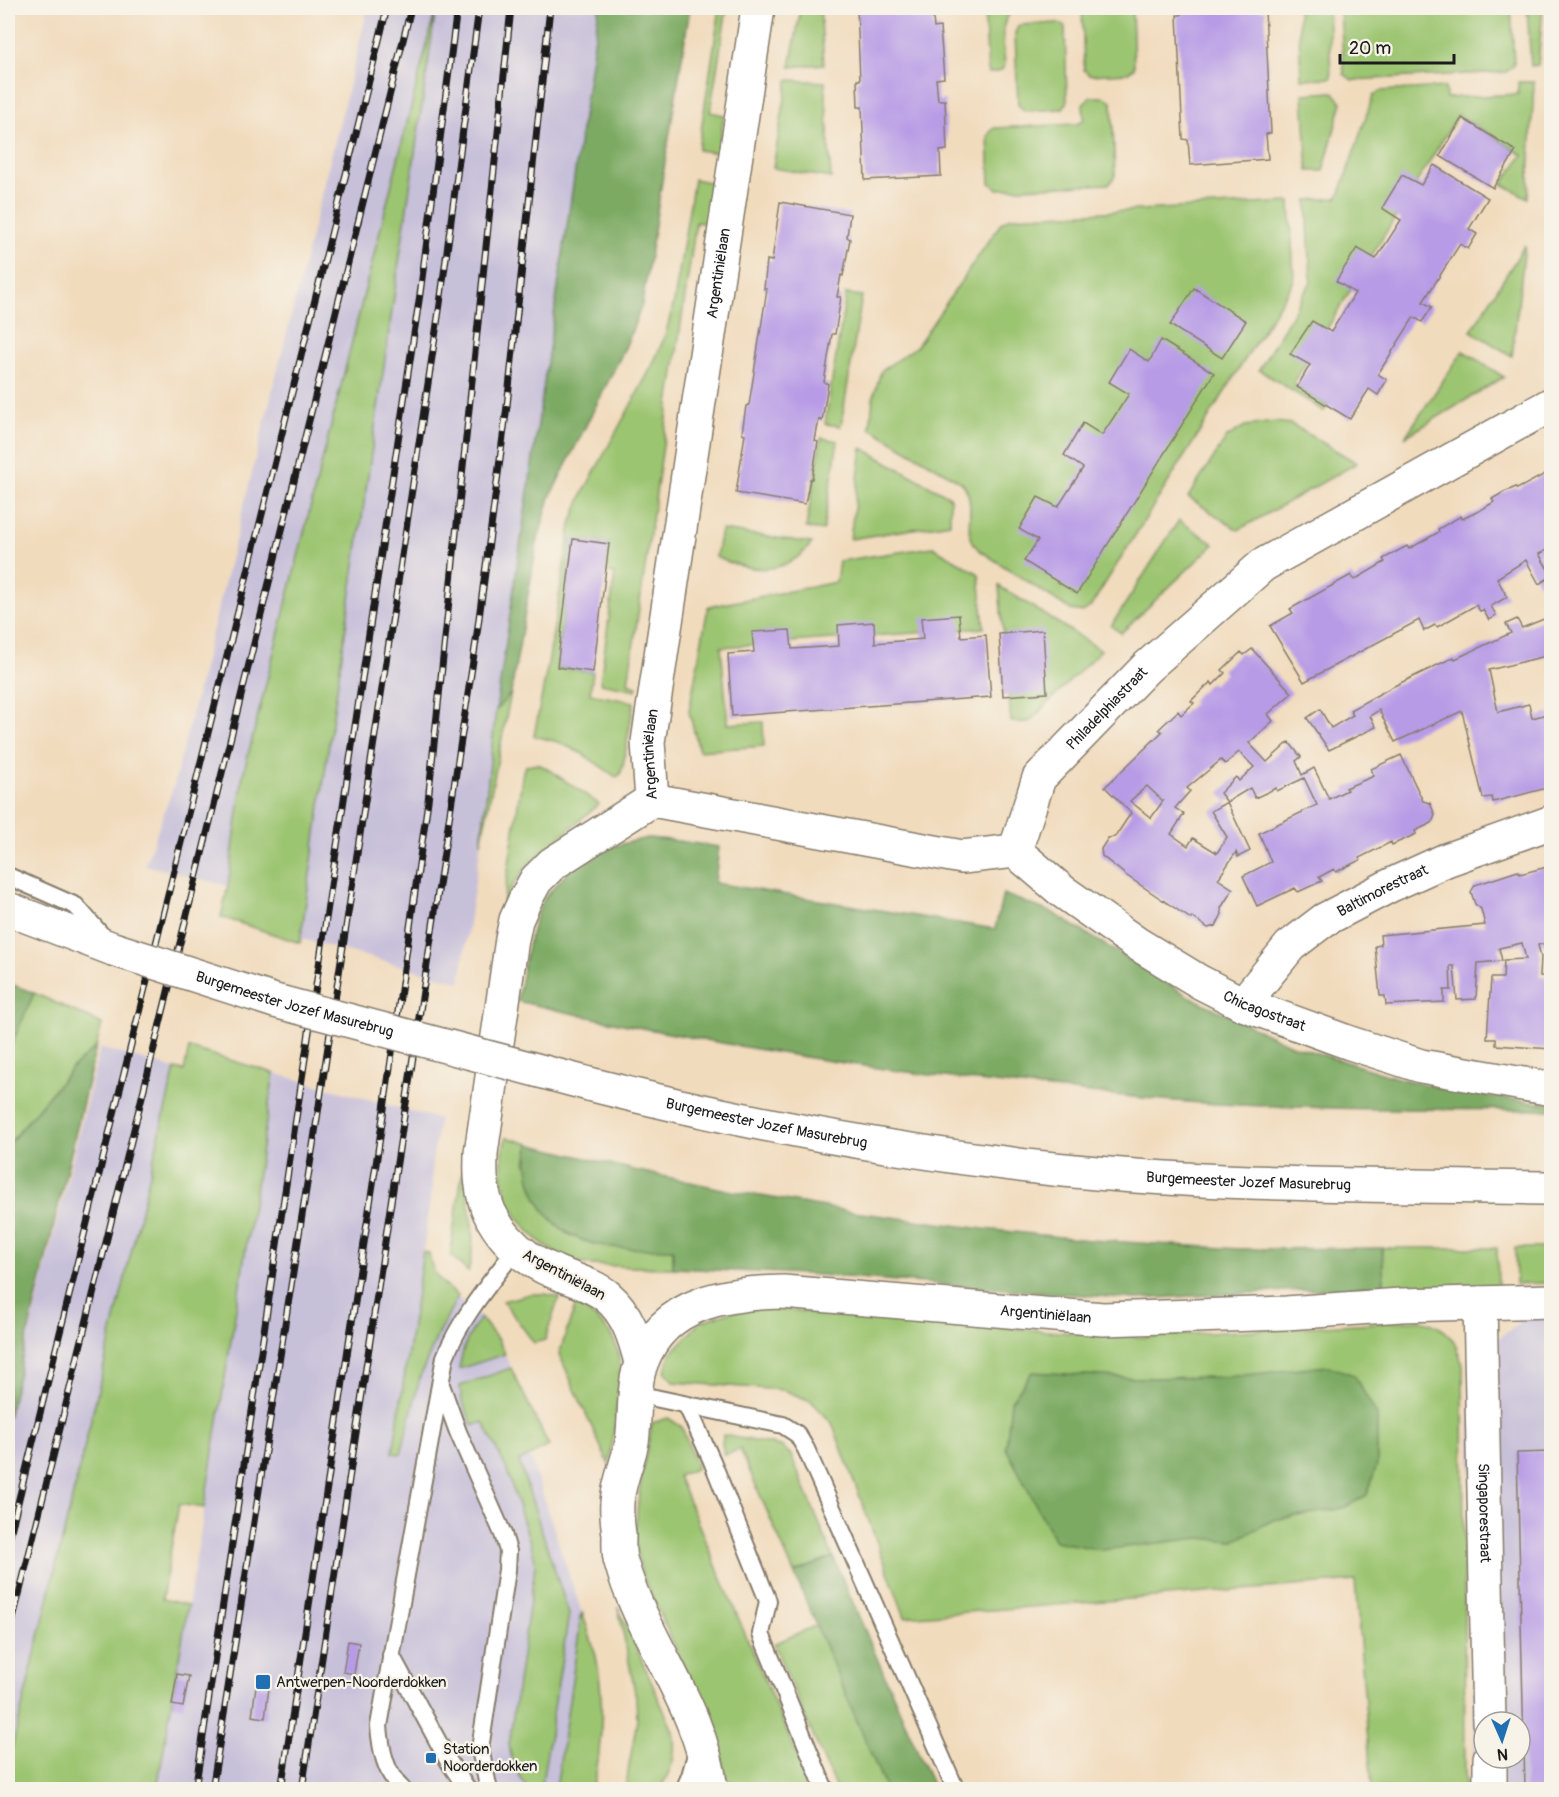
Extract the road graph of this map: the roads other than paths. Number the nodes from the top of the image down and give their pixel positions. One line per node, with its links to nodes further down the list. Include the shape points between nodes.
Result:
1 (758, 8): 3 (street, Argentiniëlaan, via 648,742)
2 (1551, 404): 5 (street, Philadelphiastraat, via 1263,565 1147,667 1039,778)
3 (652, 800): 5 (street, via 962,857); 12 (street, Argentiniëlaan, via 552,864 536,880 516,920 481,1153 482,1186 488,1210)
4 (1551, 822): 9 (street, Baltimorestraat, via 1446,860 1324,920 1290,946)
5 (1015, 851): 9 (street, Chicagostraat, via 1062,891 1136,943)
6 (8, 876): 8 (lane, via 76,906)
7 (8, 909): 8 (street, Burgemeester Jozef Masurebrug)
8 (113, 949): 11 (street, Burgemeester Jozef Masurebrug, bridge, via 275,1001 589,1084 679,1107 838,1138 1054,1169 1159,1177)
9 (1243, 1005): 10 (street, Chicagostraat, via 1422,1066)
10 (1551, 1089)
11 (1551, 1188)
12 (516, 1249): 15 (street, Argentiniëlaan, via 549,1270 609,1298 624,1315); 16 (lane, via 453,1337)
13 (1551, 1301): 14 (street, Argentiniëlaan)
14 (1480, 1303): 15 (street, Argentiniëlaan, via 1103,1319 783,1292 752,1293 698,1304 654,1338); 20 (street, Singaporestraat)
15 (641, 1362): 17 (street, Argentiniëlaan)
16 (440, 1384): 19 (lane); 25 (lane, via 508,1551 480,1749)
17 (636, 1394): 18 (lane); 21 (street, Argentiniëlaan, via 632,1441 617,1502 620,1560 642,1619 677,1684)
18 (687, 1406): 28 (lane, via 768,1601 761,1635); 29 (lane, via 783,1425 797,1434)
19 (392, 1655): 23 (lane, via 379,1726 381,1752 394,1781); 24 (lane)
20 (1489, 1710)
21 (699, 1740): 26 (lane); 27 (street, Argentiniëlaan)
22 (1490, 1770): 30 (street)
23 (404, 1790)
24 (468, 1790)
25 (489, 1790)
26 (684, 1790)
27 (711, 1790)
28 (825, 1790)
29 (956, 1790)
30 (1490, 1790)

